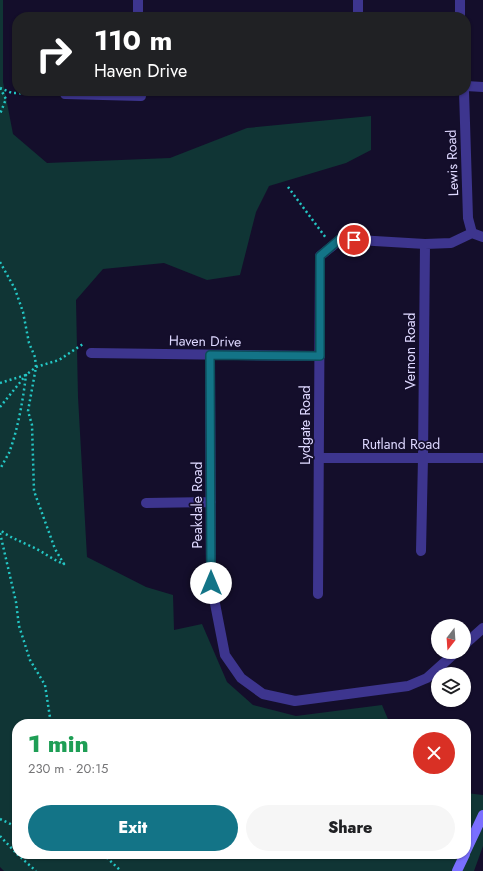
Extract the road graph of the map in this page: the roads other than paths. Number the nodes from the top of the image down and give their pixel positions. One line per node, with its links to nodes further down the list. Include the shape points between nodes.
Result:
1 (138, 0): 4 (street)
2 (358, 0): 5 (street)
3 (460, 0): 6 (street)
4 (138, 12)
5 (358, 12)
6 (460, 12)
7 (471, 86): 8 (street)
8 (483, 87)
9 (464, 96): 10 (street, Lewis Road, via 468,218)
10 (472, 233): 11 (street); 12 (street, via 451,243)
11 (483, 237)
12 (424, 244): 15 (street, Lydgate Road, via 340,239 320,256); 17 (street, Vernon Road)
13 (91, 353): 14 (street, Haven Drive)
14 (210, 355): 15 (street, Haven Drive); 19 (street, Peakdale Road)
15 (320, 356): 16 (street, Lydgate Road)
16 (319, 458): 17 (street, Rutland Road); 22 (street, Lydgate Road)
17 (424, 458): 18 (street, Rutland Road); 21 (street, Vernon Road)
18 (483, 458)
19 (211, 502): 20 (street); 25 (street, Peakdale Road, via 211,583 225,656 241,678 263,694 295,701 408,686 427,678)
20 (146, 503)
21 (421, 551)
22 (318, 594)
23 (483, 628): 24 (street)
24 (471, 639)
25 (448, 659)
26 (483, 815): 27 (street)
27 (471, 840)
28 (463, 859): 29 (street)
29 (457, 871)

